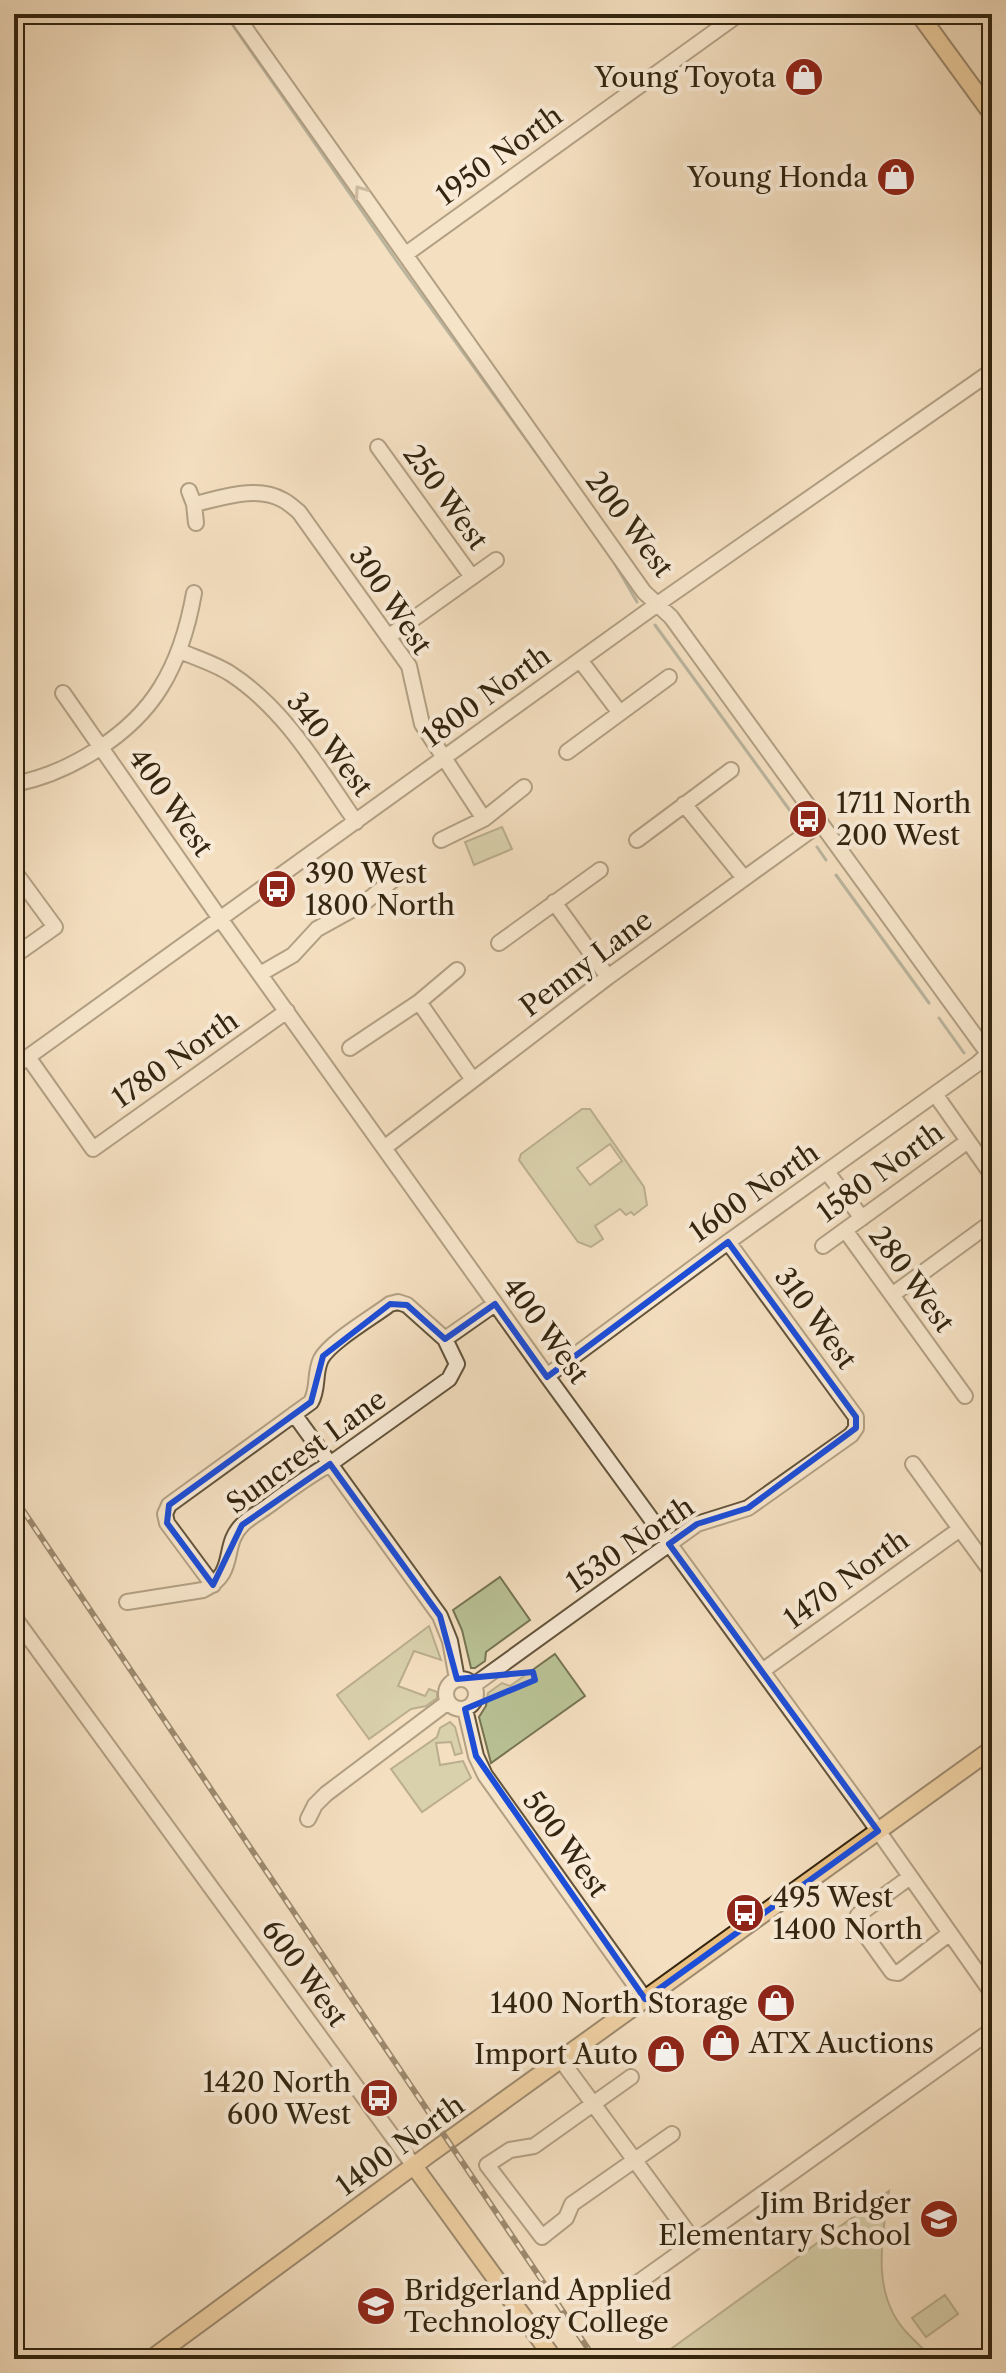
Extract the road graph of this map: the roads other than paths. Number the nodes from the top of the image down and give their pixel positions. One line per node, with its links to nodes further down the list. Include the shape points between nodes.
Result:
1 (235, 14): 5 (street, 200 West, one-way to 1)
2 (739, 14): 5 (street, 1950 North)
3 (919, 14): 4 (main road)
4 (992, 114)
5 (406, 254): 12 (street, 200 West, via 644,592)
6 (992, 371): 12 (street, 1800 North)
7 (378, 447): 10 (street, 250 West)
8 (196, 523): 13 (street, 300 West, via 192,498 265,494 283,500 299,512)
9 (496, 560): 10 (street)
10 (472, 577): 13 (street)
11 (194, 593): 14 (street)
12 (659, 603): 15 (street, 1800 North); 28 (street, 200 West)
13 (388, 637): 21 (street, 300 West, via 409,666 422,724)
14 (180, 651): 19 (street, via 152,699); 27 (street, 340 West, via 229,672 264,699)
15 (580, 660): 18 (street); 21 (street, 1800 North)
16 (669, 677): 18 (street)
17 (63, 693): 19 (street, 400 West)
18 (620, 713): 20 (street)
19 (101, 746): 23 (street, via 71,766); 36 (street, 400 West)
20 (567, 752)
21 (444, 758): 26 (street, 300 West); 27 (street, 1800 North)
22 (731, 770): 25 (street)
23 (14, 784)
24 (524, 787): 26 (street)
25 (684, 804): 30 (street); 33 (street)
26 (484, 819): 29 (street)
27 (356, 822): 36 (street, 1800 North)
28 (821, 823): 33 (street, Penny Lane); 45 (street, 200 West)
29 (441, 840)
30 (637, 840)
31 (600, 870): 35 (street)
32 (14, 871): 38 (street, via 55,927)
33 (744, 878): 41 (street, Penny Lane)
34 (393, 880): 40 (street)
35 (554, 902): 37 (street); 41 (street)
36 (221, 920): 40 (street, 400 West); 46 (street, 1800 North)
37 (499, 943)
38 (14, 956)
39 (457, 970): 42 (street)
40 (260, 974): 43 (street, 400 West)
41 (608, 977): 48 (street, Penny Lane)
42 (419, 1002): 44 (street); 48 (street)
43 (287, 1011): 46 (street, 1780 North, via 93,1149); 51 (street, 400 West)
44 (350, 1048)
45 (991, 1054): 49 (street, 1600 North)
46 (28, 1057): 47 (street, 1800 North)
47 (14, 1067)
48 (473, 1080): 51 (street, Penny Lane)
49 (935, 1094): 50 (street); 52 (street, 1600 North)
50 (968, 1141): 53 (street); 54 (street, 1580 North)
51 (384, 1148): 60 (street, 400 West)
52 (827, 1172): 54 (street); 57 (street, 1600 North)
53 (992, 1175)
54 (862, 1218): 56 (street, 1580 North)
55 (992, 1222): 59 (street)
56 (845, 1230): 58 (street, 1580 North); 59 (street, 280 West)
57 (728, 1242): 62 (street, 1600 North); 65 (street, 310 West, via 856,1417)
58 (823, 1246)
59 (892, 1295): 63 (street, 280 West)
60 (495, 1304): 61 (street); 62 (street, 400 West)
61 (445, 1339): 64 (street, via 407,1305 390,1304 323,1356 317,1392); 66 (street, Suncrest Lane, via 457,1364 449,1379)
62 (547, 1376): 69 (street, 400 West)
63 (965, 1396)
64 (294, 1414): 66 (street); 71 (street, via 169,1505 167,1523)
65 (856, 1428): 69 (street, 1530 North, via 748,1508 697,1524)
66 (330, 1464): 71 (street, Suncrest Lane, via 242,1525); 75 (street, via 440,1616)
67 (913, 1464): 68 (street)
68 (960, 1529): 70 (street); 74 (street, 1470 North)
69 (669, 1544): 74 (street, 400 West); 76 (street, 1530 North)
70 (992, 1573)
71 (213, 1585): 72 (street)
72 (127, 1602)
73 (14, 1617): 92 (street, 600 West)
74 (762, 1671): 81 (street, 400 West)
75 (457, 1679): 76 (street); 77 (street, via 447,1688)
76 (474, 1685): 78 (street, via 476,1699)
77 (448, 1702): 78 (street); 80 (street, via 326,1794)
78 (465, 1709): 85 (street, 500 West, via 485,1775)
79 (992, 1749): 81 (main road, 1400 North)
80 (308, 1819)
81 (878, 1831): 82 (street, 400 West); 85 (main road, 1400 North)
82 (910, 1877): 83 (street, 400 West); 83 (street, via 858,1915 856,1922 898,1973)
83 (950, 1933): 84 (street, 400 West)
84 (992, 1993)
85 (645, 1999): 87 (main road, 1400 North)
86 (992, 2030): 93 (street)
87 (561, 2060): 89 (street); 92 (main road, 1400 North)
88 (631, 2077): 89 (street)
89 (594, 2104): 91 (street); 91 (street, via 534,2146 510,2150 487,2165 542,2237 566,2218 572,2204)
90 (672, 2134): 91 (street)
91 (635, 2161): 93 (street)
92 (414, 2166): 95 (main road, 1400 North); 96 (main road, 600 West)
93 (694, 2241): 94 (street)
94 (636, 2284)
95 (151, 2359)
96 (554, 2359)

